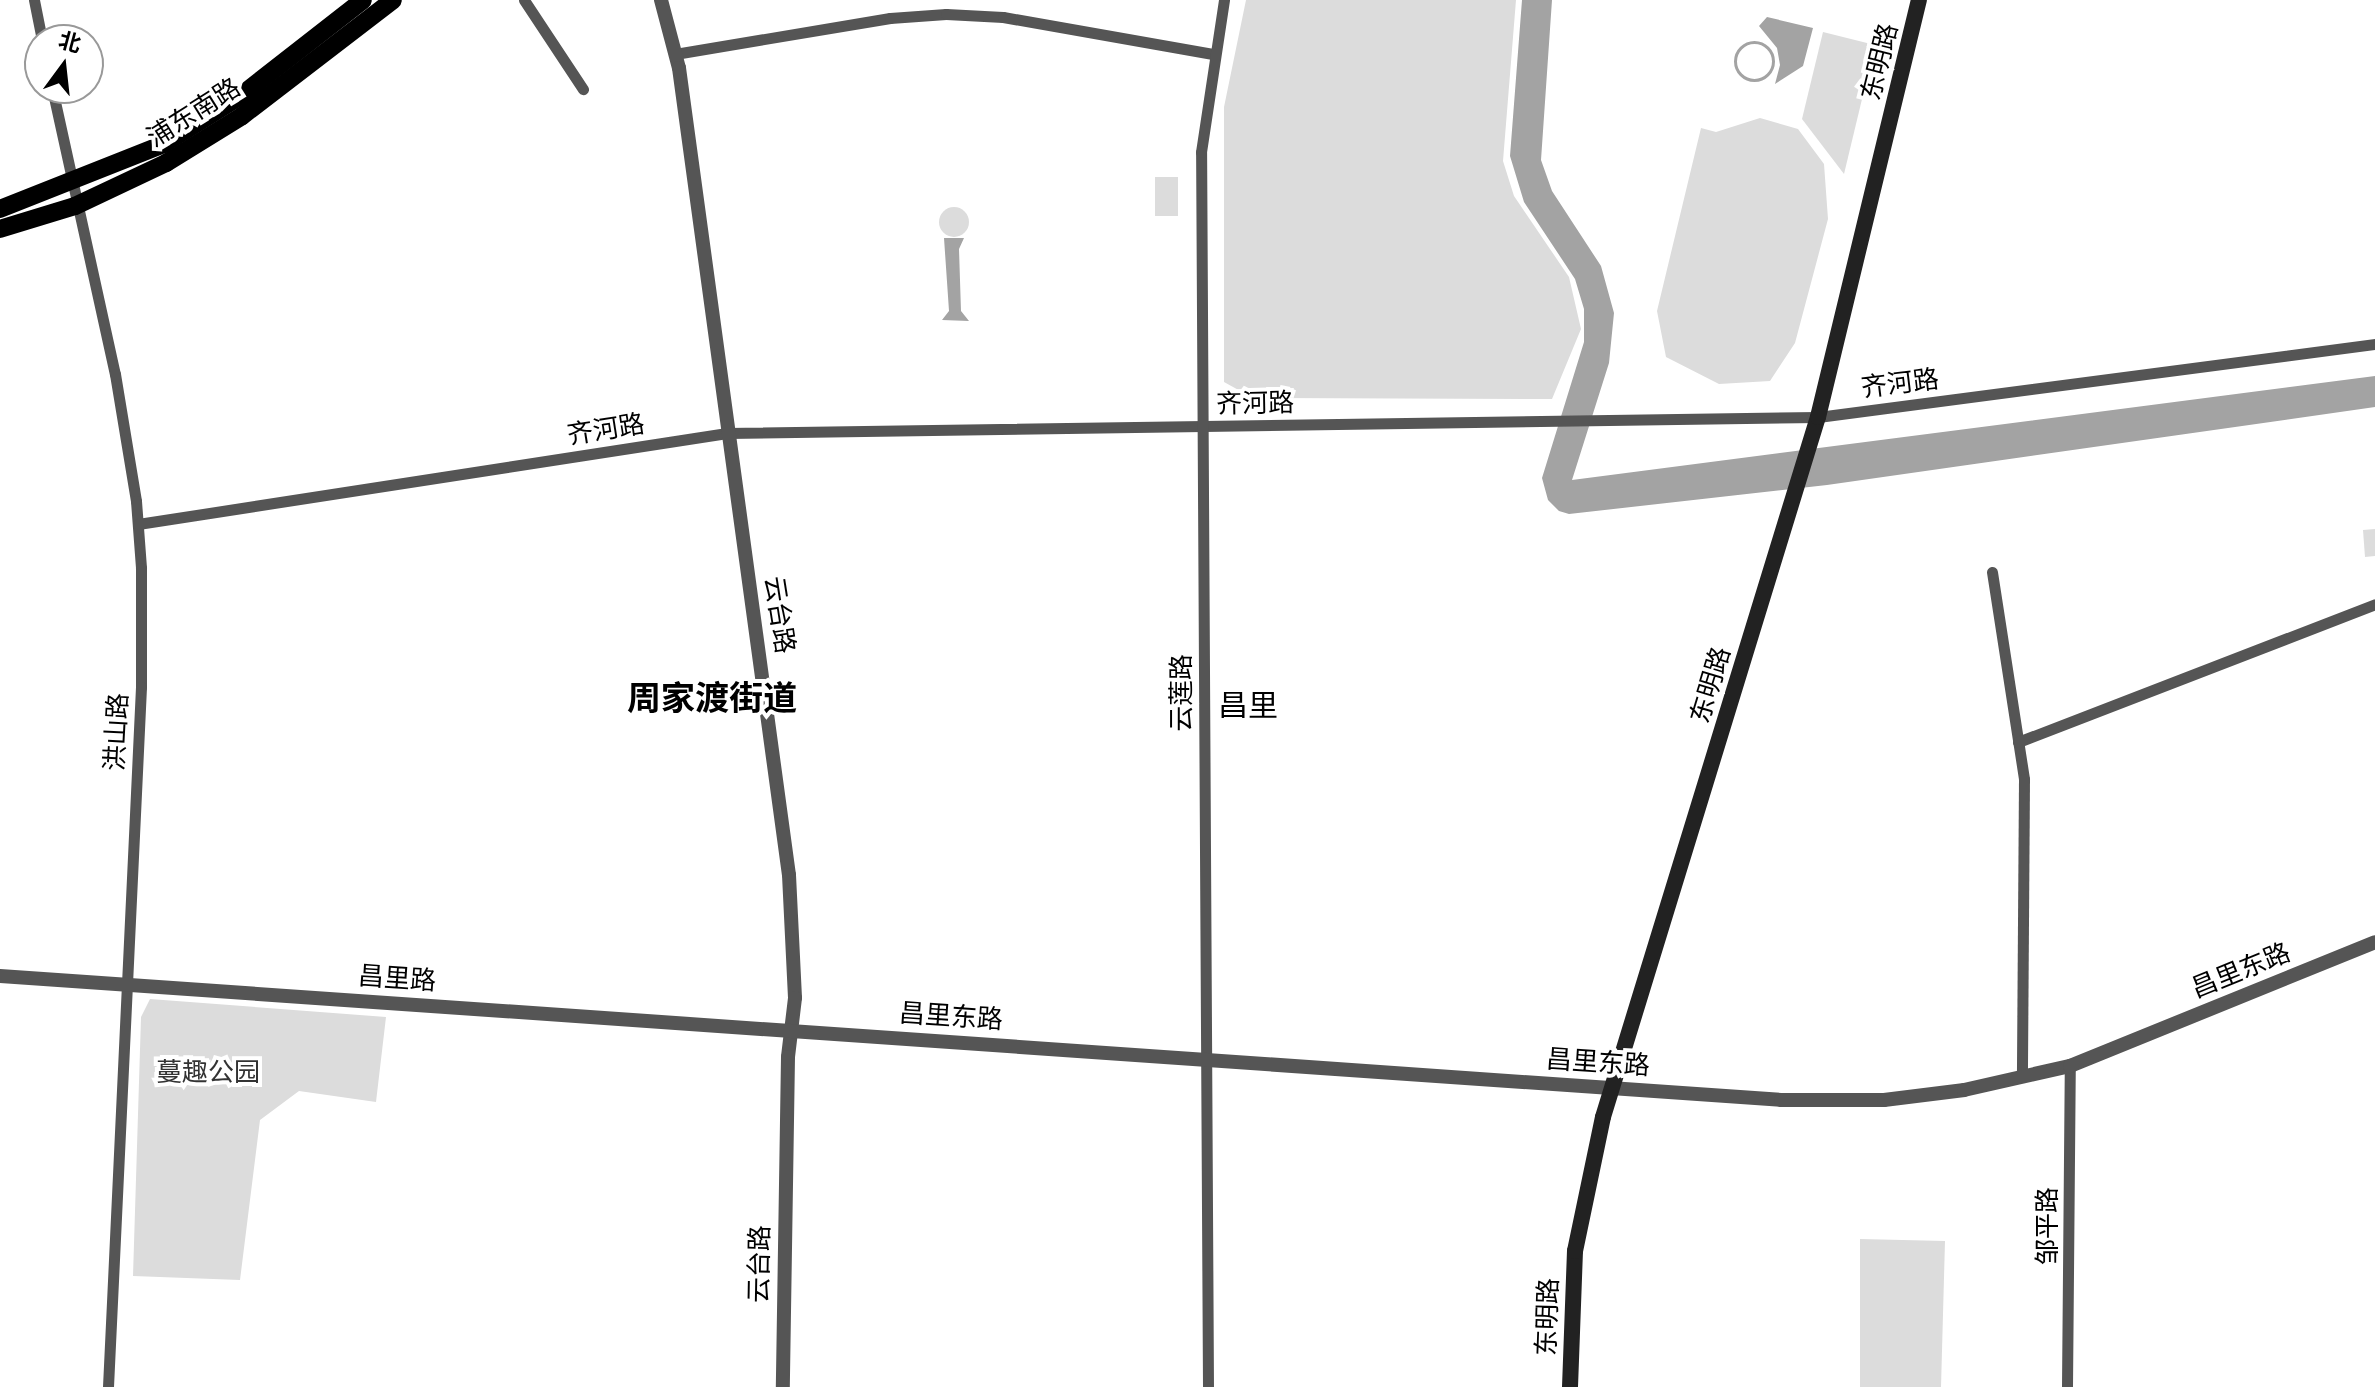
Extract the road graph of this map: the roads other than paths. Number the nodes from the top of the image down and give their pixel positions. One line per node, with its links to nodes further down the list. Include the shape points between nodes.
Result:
1 (34, 0): 8 (street)
2 (363, 0): 13 (main road, 浦东南路, via 239,97 164,144)
3 (393, 0): 14 (main road, 浦东南路, via 242,116 166,163)
4 (524, 0): 11 (street)
5 (661, 0): 9 (street, 云台路)
6 (1224, 0): 10 (street, 云莲路)
7 (1919, 0): 18 (main road, 东明路)
8 (39, 24)
9 (675, 54): 10 (street, via 890,18 946,14 1003,17); 20 (street, 云台路)
10 (1213, 54): 19 (street, 云莲路, via 1201,152)
11 (583, 89)
12 (55, 104): 13 (street, 洪山路)
13 (72, 183): 14 (street, 洪山路); 15 (main road, 浦东南路)
14 (75, 206): 16 (main road, 浦东南路); 21 (street, 洪山路, via 101,301)
15 (0, 209)
16 (0, 229)
17 (2375, 344): 18 (street, 齐河路)
18 (1818, 417): 19 (street, 齐河路); 32 (main road, 东明路)
19 (1200, 427): 20 (street, 齐河路); 29 (street, 云莲路)
20 (727, 433): 21 (street, 齐河路); 28 (street, 云台路, via 789,875)
21 (138, 524): 27 (street, 洪山路, via 142,647)
22 (1992, 572): 24 (street)
23 (2375, 604): 24 (street)
24 (2018, 742): 31 (street, via 2024,779)
25 (2375, 942): 30 (street, 昌里东路)
26 (0, 976): 27 (street, 昌里路)
27 (128, 985): 28 (street, 昌里路); 33 (street, 洪山路)
28 (791, 1030): 29 (street, 昌里东路); 34 (street, 云台路)
29 (1207, 1058): 32 (street, 昌里东路); 35 (street, 云莲路)
30 (2070, 1066): 31 (street, 昌里东路); 37 (street, 邹平路)
31 (2022, 1077): 32 (street, 昌里东路, via 1884,1100 1781,1100)
32 (1611, 1088): 36 (main road, 东明路, via 1575,1251)
33 (108, 1387)
34 (783, 1387)
35 (1208, 1387)
36 (1570, 1387)
37 (2067, 1387)

